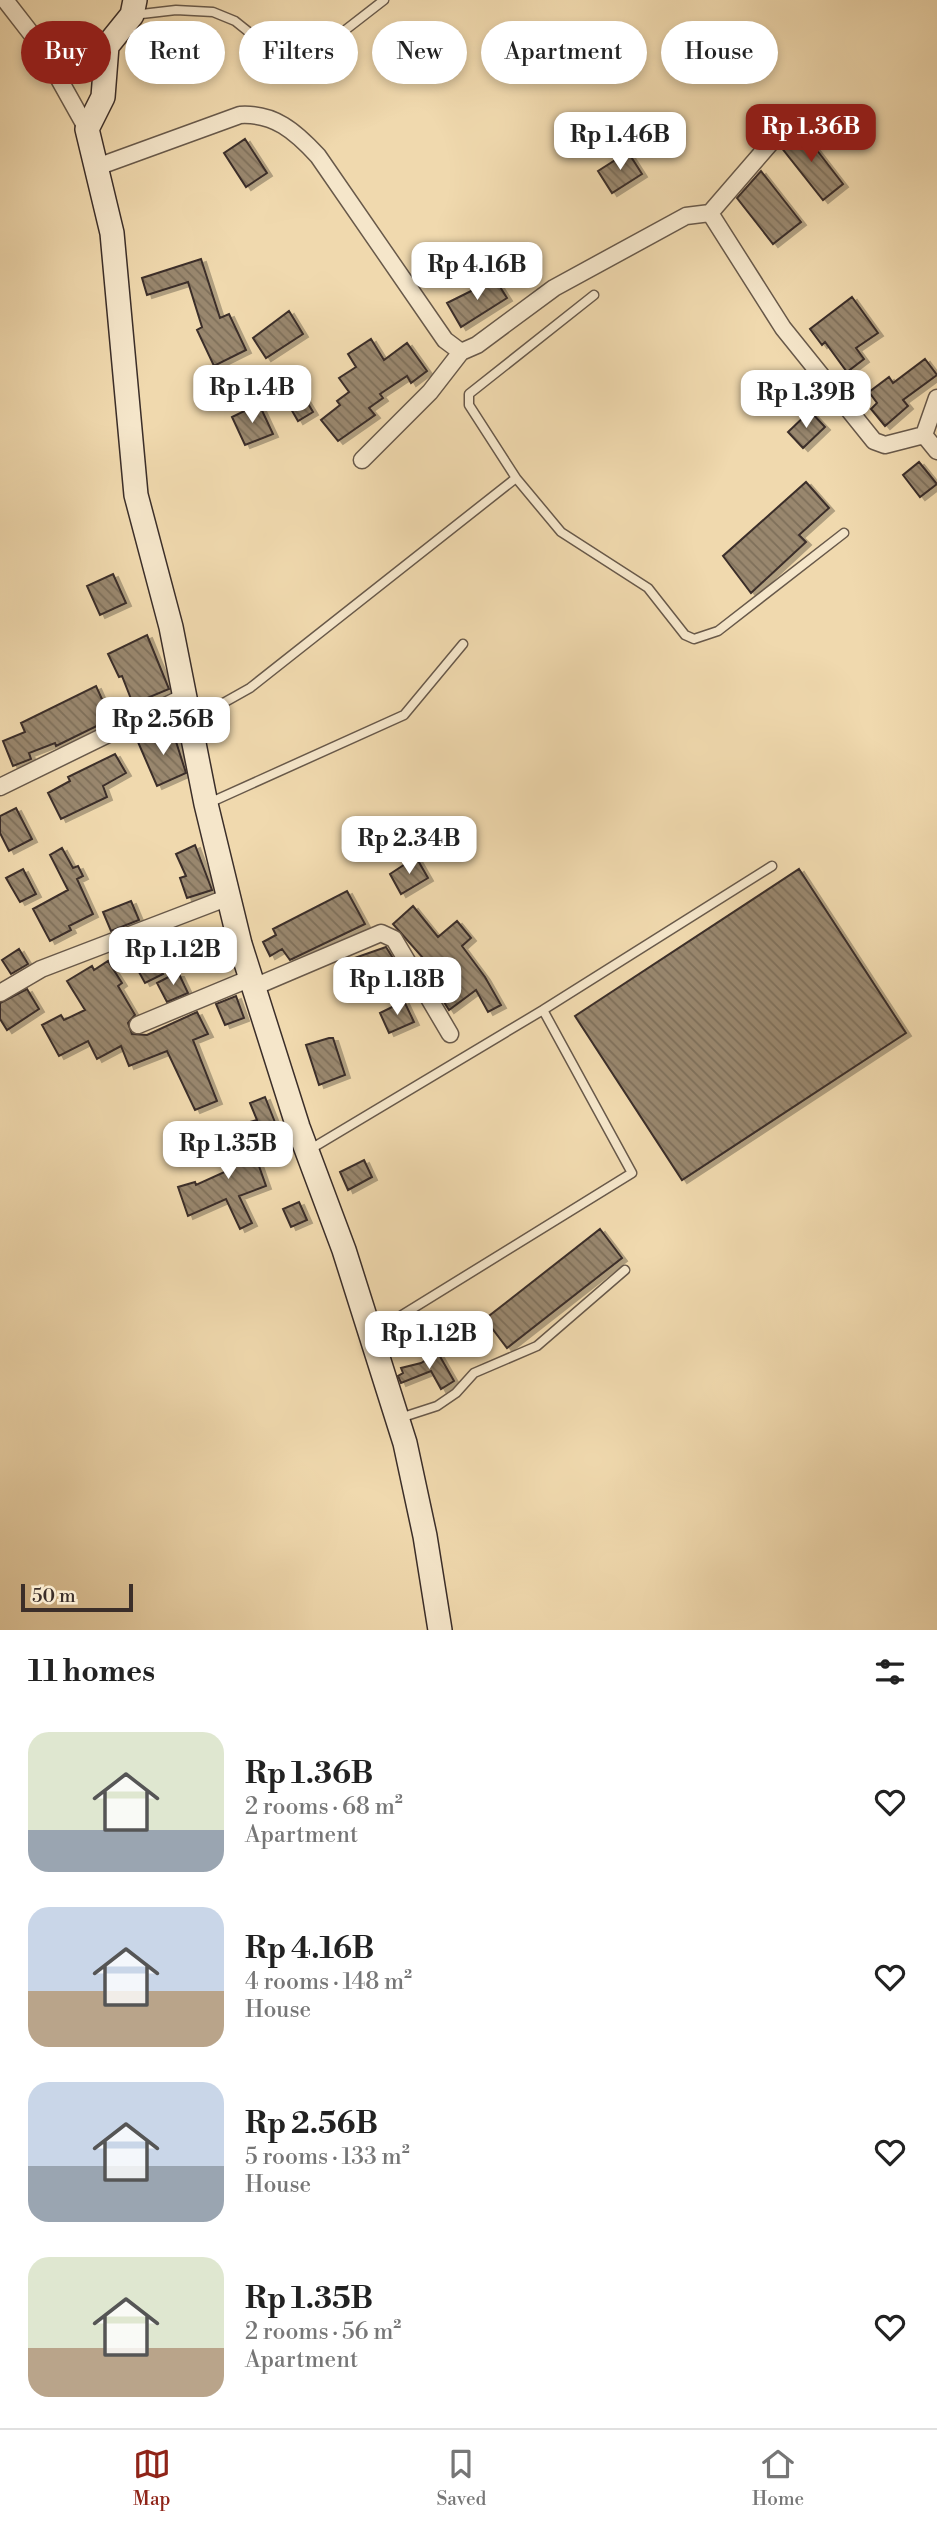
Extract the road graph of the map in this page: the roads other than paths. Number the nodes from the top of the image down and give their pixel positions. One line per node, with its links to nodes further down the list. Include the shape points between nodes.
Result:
1 (5, 0): 4 (street, via 40,45)
2 (384, 0): 3 (lane, via 317,52 296,58 280,57 235,21 214,12)
3 (134, 7): 4 (street, via 107,46 103,97)
4 (87, 130): 6 (street)
5 (780, 132): 7 (street)
6 (97, 166): 9 (street, via 240,115 276,120 317,156 445,340); 17 (street, via 112,233 133,477)
7 (710, 213): 9 (street, via 686,216 554,288); 11 (street, via 783,328 874,441 885,445)
8 (594, 295): 14 (lane, via 469,394 469,405)
9 (461, 352): 13 (street, via 430,392)
10 (937, 398): 11 (street)
11 (924, 435): 12 (street)
12 (937, 451)
13 (362, 460)
14 (516, 478): 15 (lane, via 561,532 648,588 690,638 718,631); 18 (lane, via 250,688)
15 (844, 533)
16 (463, 644): 20 (lane, via 404,715)
17 (186, 696): 18 (street); 19 (street)
18 (189, 722): 20 (street)
19 (0, 787)
20 (206, 804): 22 (street)
21 (772, 866): 26 (lane)
22 (229, 897): 24 (street); 25 (street, via 41,969)
23 (0, 972): 25 (street)
24 (252, 983): 27 (street); 28 (street, via 381,933 394,939); 29 (street)
25 (4, 990)
26 (544, 1010): 29 (lane); 31 (lane, via 632,1173)
27 (138, 1025)
28 (450, 1034)
29 (307, 1151): 31 (street)
30 (625, 1270): 32 (lane, via 537,1346 481,1369 437,1406)
31 (371, 1335): 32 (street)
32 (398, 1419): 33 (street, via 418,1495)
33 (440, 1630)

